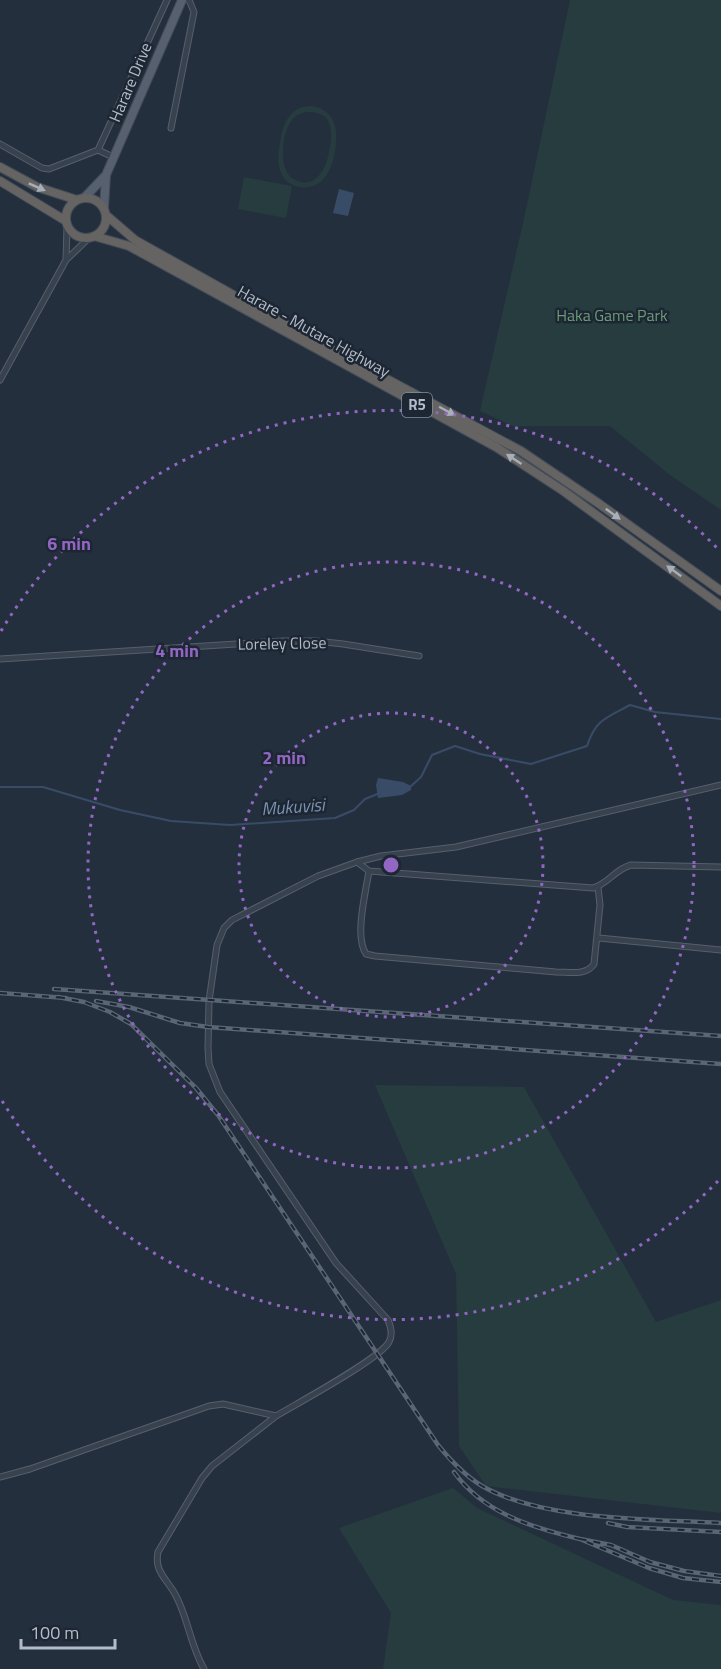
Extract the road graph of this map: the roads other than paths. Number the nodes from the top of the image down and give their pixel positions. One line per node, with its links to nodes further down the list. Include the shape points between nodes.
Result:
1 (167, 0): 6 (street, Harare Drive)
2 (182, 0): 7 (main road, Harare Drive)
3 (189, 0): 4 (street, via 194,12)
4 (171, 128)
5 (0, 144): 6 (street, via 52,169)
6 (98, 150): 7 (street)
7 (113, 157): 9 (main road, Harare Drive)
8 (0, 167): 11 (highway, R5, one-way to 11, via 37,187)
9 (106, 175): 11 (main road, Harare Drive); 12 (main road, Harare Drive)
10 (0, 181): 13 (highway, R5)
11 (81, 199): 12 (highway, R5, via 97,201); 13 (highway, via 68,209)
12 (105, 212): 14 (highway, via 104,225); 17 (highway, Harare - Mutare Highway / R5, one-way to 17, via 135,240 528,456)
13 (67, 223): 14 (highway, R5, via 76,235); 15 (street)
14 (92, 237): 15 (street); 18 (highway, Harare - Mutare Highway / R5, one-way to 14, via 496,447 129,246)
15 (66, 260): 16 (street)
16 (0, 380)
17 (721, 591)
18 (721, 606)
19 (419, 656): 20 (street, Loreley Close, via 343,644 283,641)
20 (0, 659)
21 (721, 785): 22 (street, via 456,847)
22 (357, 862): 24 (street); 28 (street, via 311,879 232,920 217,945 209,1001 208,1048 216,1084 336,1263 388,1320 392,1332 387,1346 377,1354)
23 (721, 867): 25 (street, via 631,865 617,870)
24 (369, 871): 25 (street); 26 (street, via 361,923 363,950 369,955 578,973 590,970)
25 (598, 886): 26 (street)
26 (598, 938): 27 (street)
27 (721, 950)
28 (276, 1416): 29 (street, via 223,1404 209,1406); 30 (street, via 201,1478 158,1552 156,1566 179,1603)
29 (0, 1478)
30 (204, 1669)

